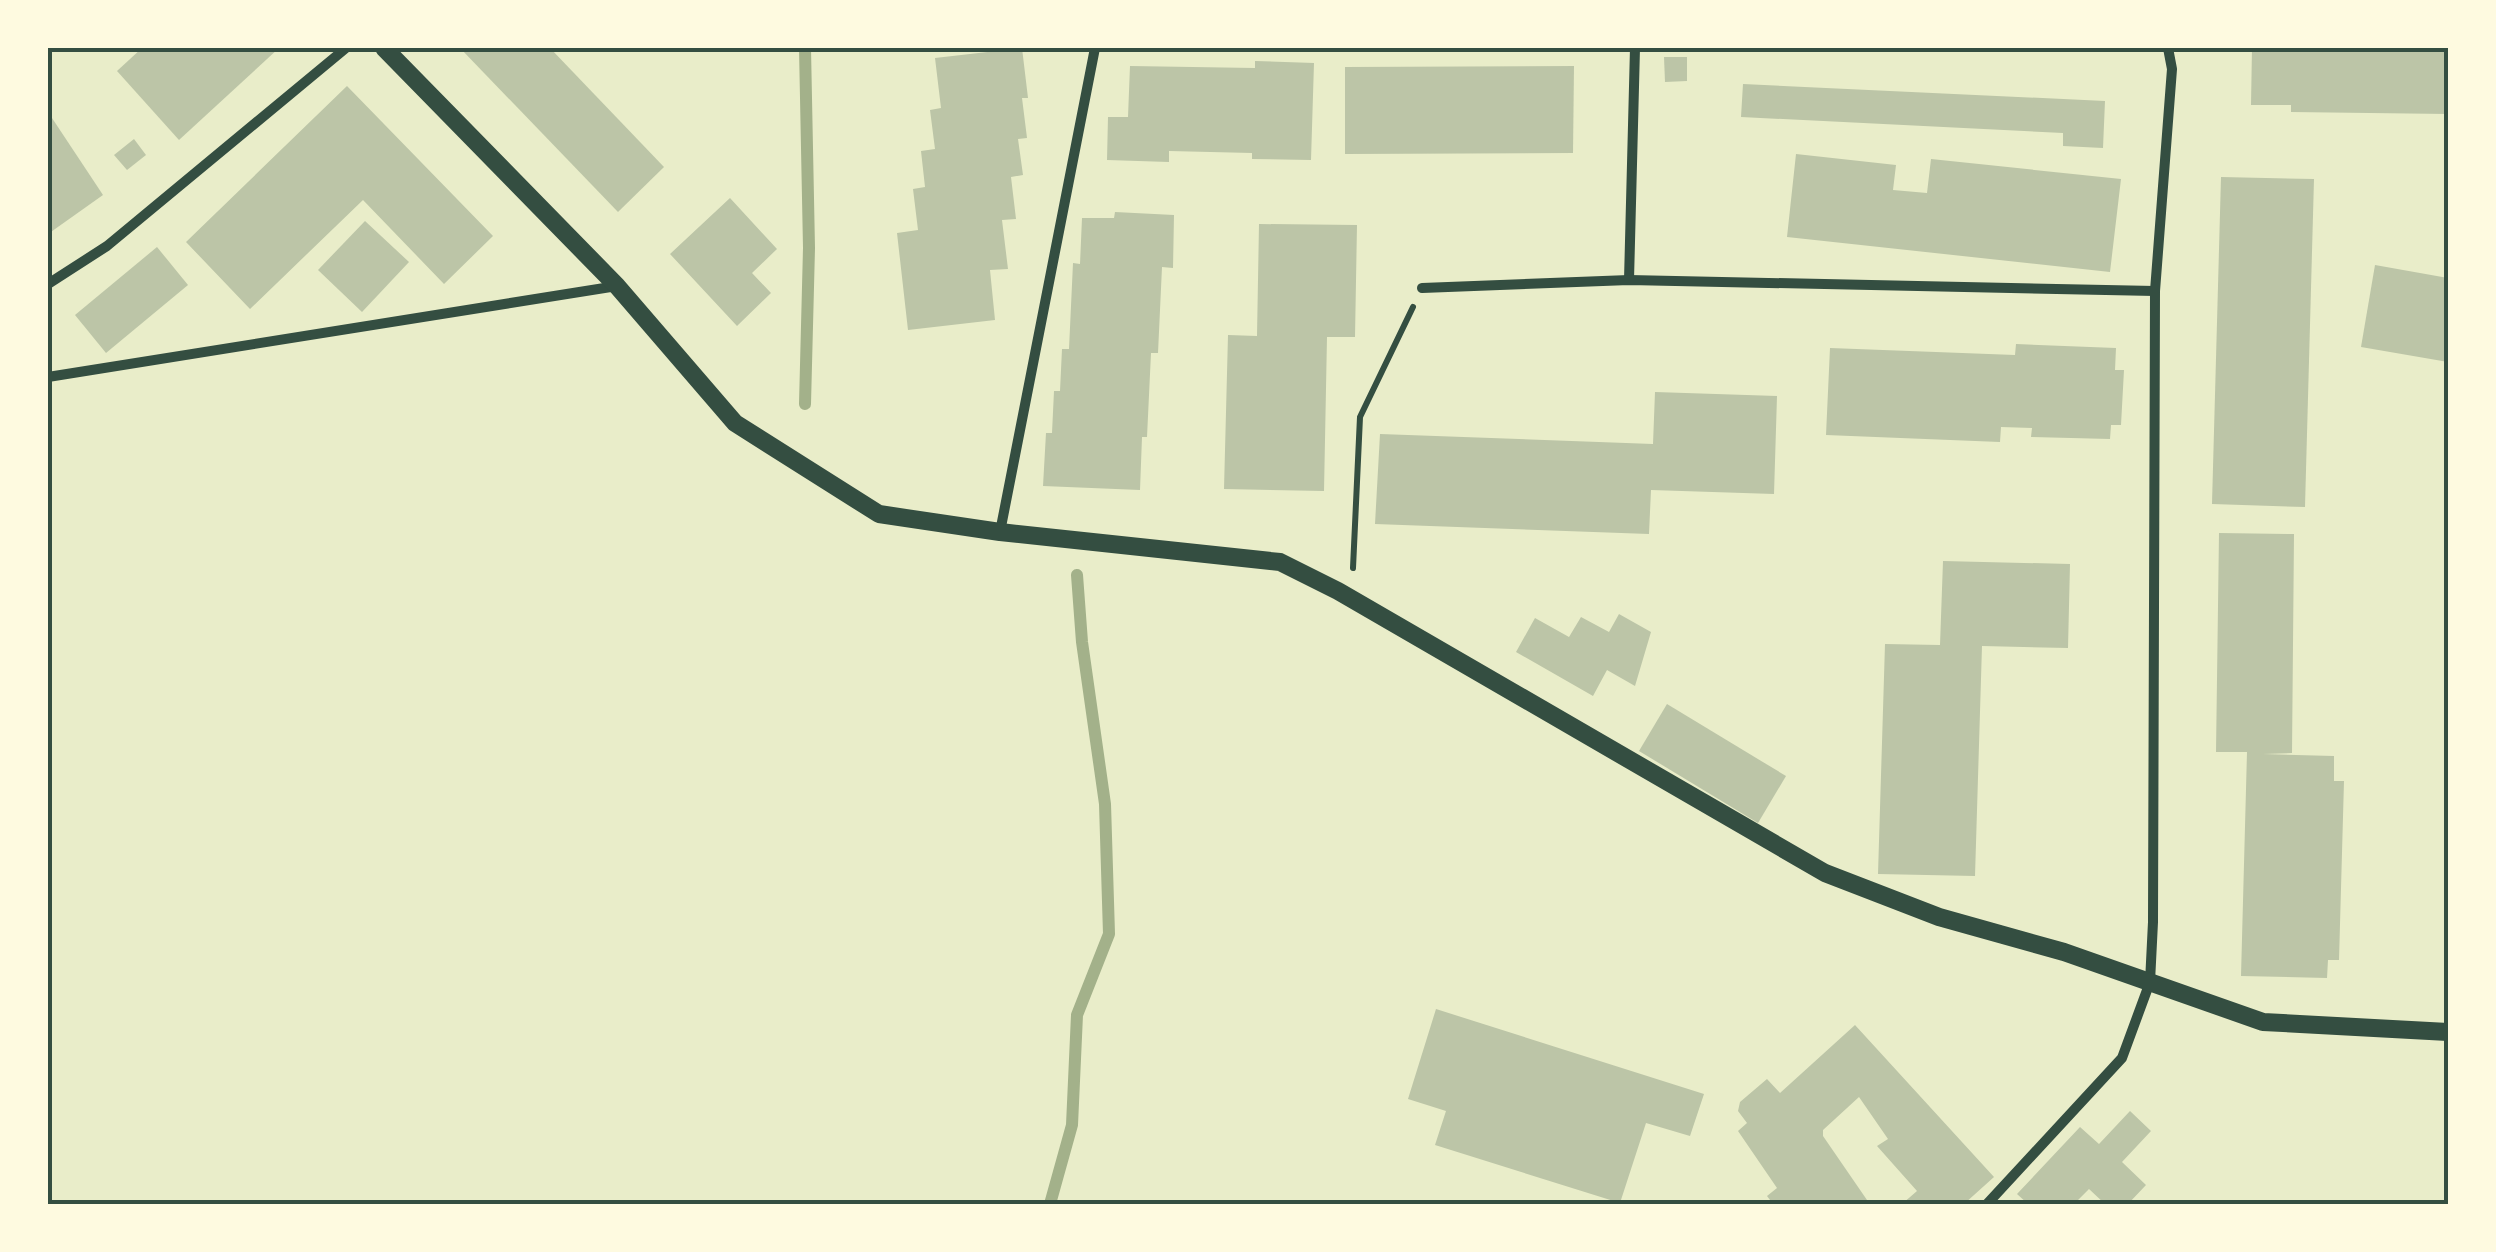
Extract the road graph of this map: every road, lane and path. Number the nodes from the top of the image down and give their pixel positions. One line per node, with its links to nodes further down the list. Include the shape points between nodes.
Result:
1 (346, 48): 7 (street, via 107,246)
2 (384, 48): 8 (street)
3 (1095, 48): 12 (street)
4 (1634, 48): 6 (street)
5 (2168, 48): 10 (street, via 2172,70)
6 (1629, 280): 9 (street); 10 (street)
7 (48, 284)
8 (617, 286): 11 (street); 12 (street, via 735,423 879,514)
9 (1422, 288): 13 (path, via 1360,417)
10 (2155, 292): 14 (street)
11 (48, 378)
12 (1000, 532): 13 (street, via 1280,562)
13 (1351, 599): 14 (street, via 1825,873 1939,917)
14 (2150, 982): 15 (street, via 2262,1022); 16 (street, via 2122,1058)
15 (2448, 1032)
16 (1987, 1204)

